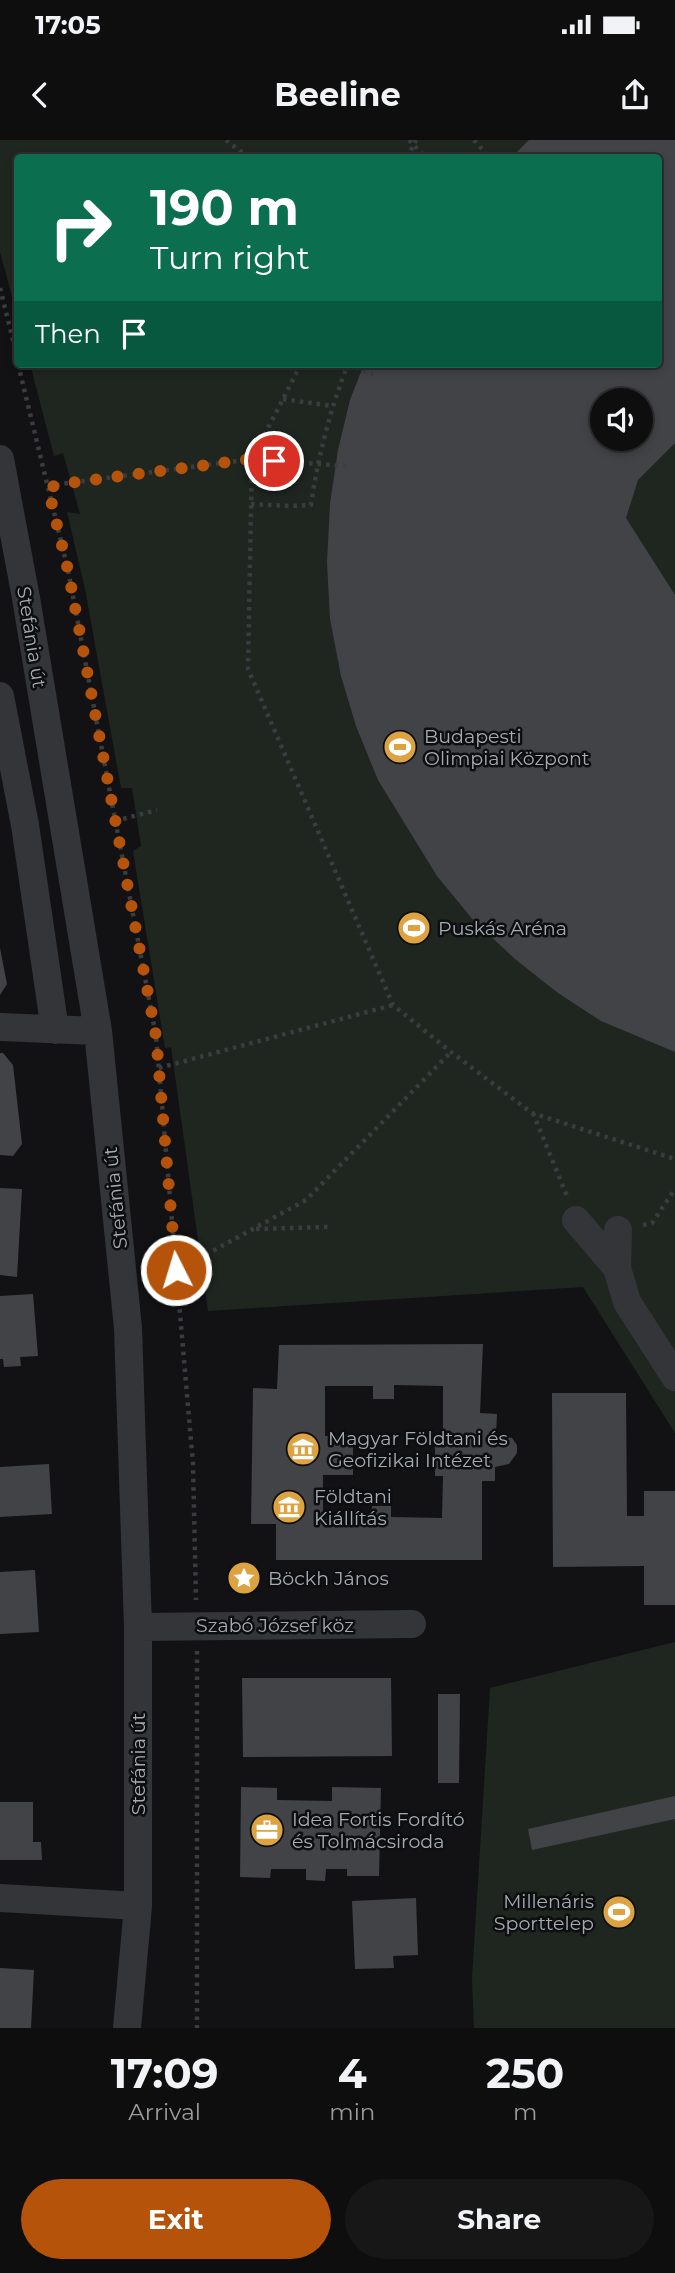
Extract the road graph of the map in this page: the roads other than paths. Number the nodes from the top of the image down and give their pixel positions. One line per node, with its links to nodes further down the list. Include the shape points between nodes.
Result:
1 (0, 459): 3 (street, Stefánia út)
2 (0, 575): 3 (street)
3 (26, 598): 7 (street, Stefánia út)
4 (0, 696): 6 (street, via 25,825)
5 (0, 1027): 6 (street)
6 (55, 1030): 7 (street)
7 (98, 1031): 13 (street, Stefánia út, via 128,1328)
8 (576, 1220): 10 (street)
9 (618, 1230): 10 (street)
10 (617, 1268): 11 (street, via 626,1302)
11 (675, 1377)
12 (412, 1624): 13 (street, Szabó József köz)
13 (138, 1627): 15 (street, Stefánia út)
14 (0, 1898): 15 (street)
15 (138, 1906): 16 (street, Stefánia út)
16 (127, 2028)

